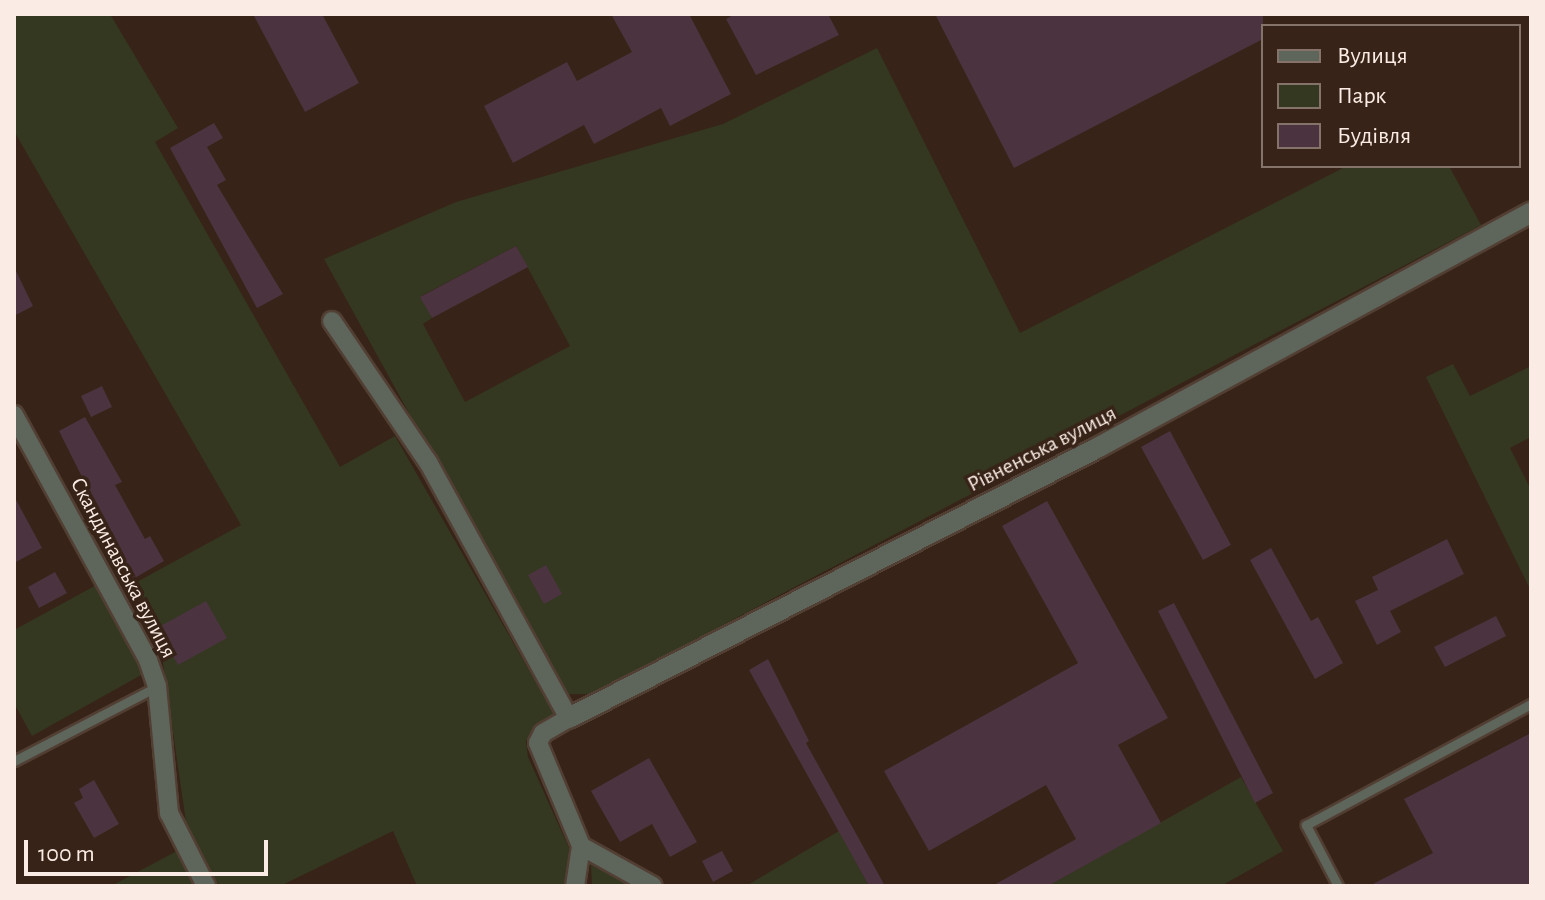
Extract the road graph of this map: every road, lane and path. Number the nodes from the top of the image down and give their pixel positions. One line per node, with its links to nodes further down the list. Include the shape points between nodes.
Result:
1 (1531, 212): 6 (street, Рівненська вулиця, via 1099,447)
2 (332, 321): 6 (street, via 428,462)
3 (14, 415): 4 (street, Скандинавська вулиця, via 148,660)
4 (157, 686): 7 (lane); 9 (street, Скандинавська вулиця, via 169,813)
5 (1531, 704): 12 (lane, via 1306,825)
6 (569, 718): 8 (street, via 543,733 538,743)
7 (14, 761)
8 (581, 846): 10 (street); 11 (street)
9 (206, 886)
10 (575, 886)
11 (653, 886)
12 (1338, 886)

